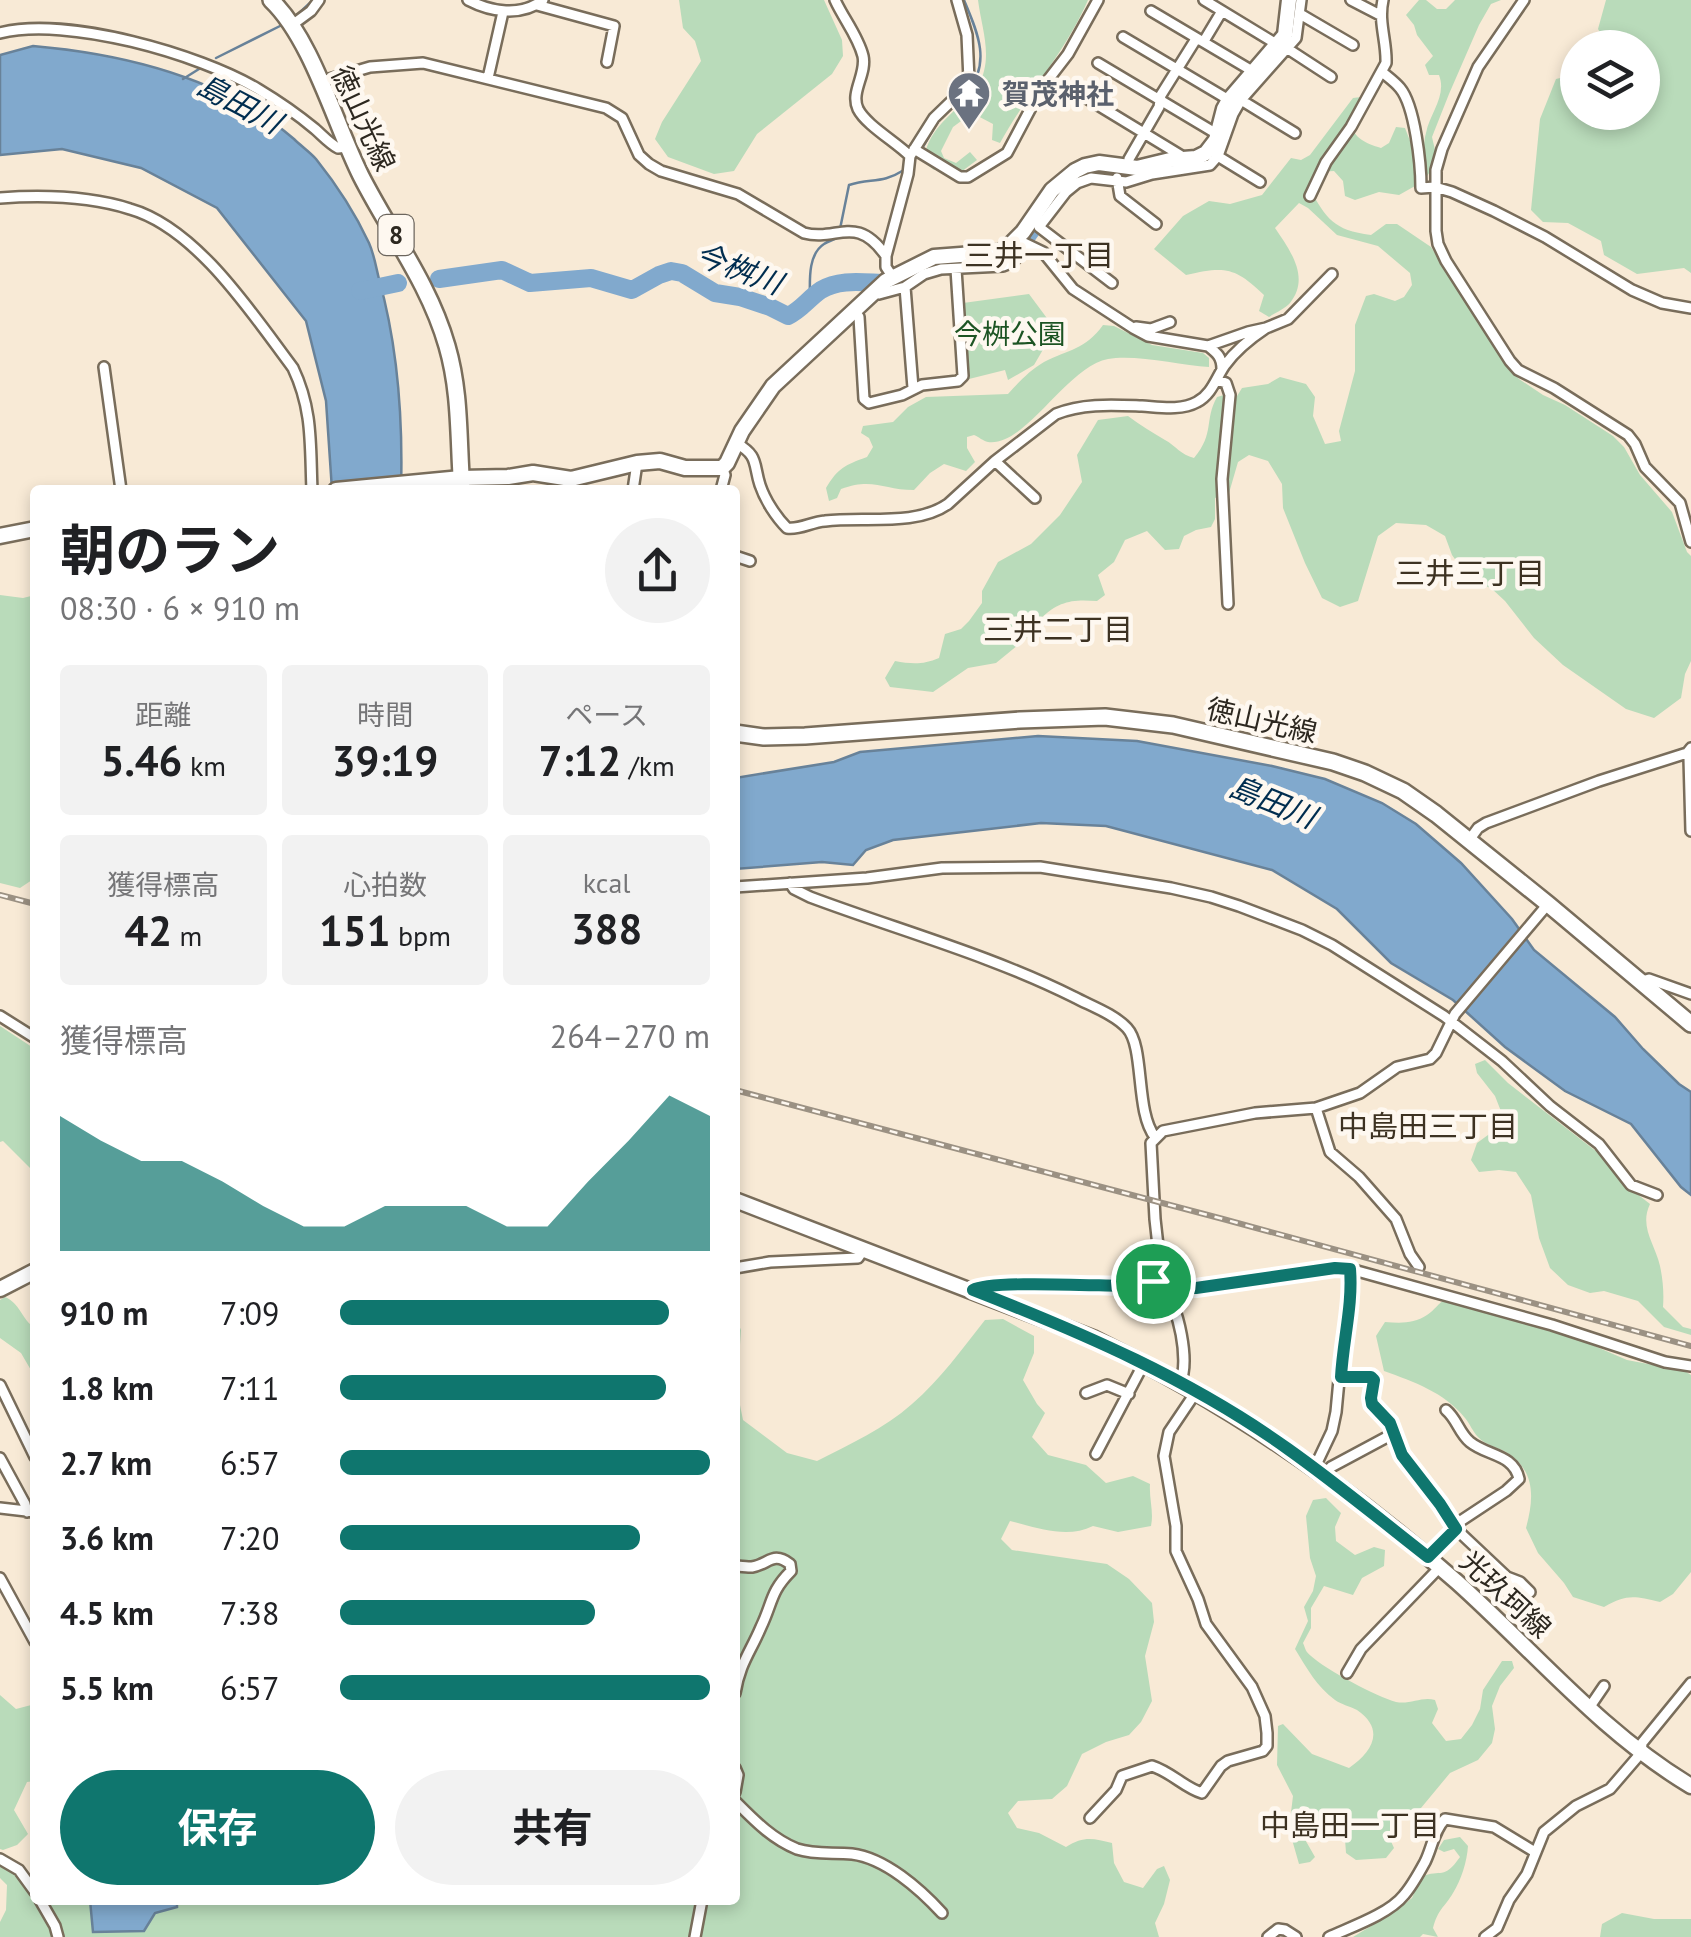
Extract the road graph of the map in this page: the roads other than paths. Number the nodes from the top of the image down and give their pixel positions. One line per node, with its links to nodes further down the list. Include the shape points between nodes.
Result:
1 (271, 0): 17 (main road, 徳山光線 / 8)
2 (319, 0): 17 (street)
3 (468, 0): 15 (street)
4 (835, 0): 38 (street, via 864,58 858,107)
5 (956, 0): 38 (street, via 967,35 969,80)
6 (1098, 0): 31 (street)
7 (1204, 0): 14 (street)
8 (1350, 0): 16 (street)
9 (1383, 0): 16 (street)
10 (1524, 0): 43 (street, via 1470,83 1442,149)
11 (540, 2): 15 (street); 23 (street, via 614,26)
12 (1291, 4): 21 (street); 22 (street)
13 (1152, 11): 20 (street)
14 (1222, 11): 20 (street); 22 (street)
15 (503, 12): 29 (street)
16 (1380, 15): 27 (street, via 1387,53)
17 (292, 25): 30 (main road, 徳山光線 / 8)
18 (0, 33): 37 (street, via 53,28 199,61 262,91 338,148)
19 (1123, 37): 25 (street)
20 (1200, 40): 25 (street); 26 (street)
21 (1353, 45)
22 (1283, 47): 26 (street); 28 (street); 32 (street)
23 (607, 62)
24 (1098, 63): 33 (street)
25 (1178, 68): 32 (street); 33 (street)
26 (1254, 72): 32 (street)
27 (1382, 72): 43 (street, via 1408,101 1421,188); 44 (street)
28 (1331, 77)
29 (488, 78): 30 (street, via 422,63 370,67); 50 (street, via 615,112 639,155 661,171 738,194 804,233 861,234)
30 (319, 82): 37 (main road, 徳山光線 / 8)
31 (1046, 84): 34 (street, via 1083,96); 38 (street, via 1006,154 968,177)
32 (1235, 100): 35 (street); 36 (street, via 1224,109); 39 (street)
33 (1160, 101): 34 (street); 36 (street)
34 (1144, 132): 40 (street); 41 (street)
35 (1295, 133)
36 (1218, 134): 39 (street)
37 (348, 147): 71 (main road, 徳山光線 / 8, via 436,312 459,405)
38 (912, 152): 50 (street)
39 (1214, 153): 40 (street); 41 (street, via 1210,165 1126,182); 42 (street)
40 (1182, 159): 41 (street)
41 (1122, 172): 46 (street, via 1120,196); 47 (street, via 1066,192 1039,227); 48 (street, via 1099,163 1075,171 1052,190)
42 (1260, 182)
43 (1435, 187): 57 (street, via 1545,236 1632,290); 80 (street, via 1438,244 1510,362 1628,435 1645,467 1680,503)
44 (1310, 196)
45 (0, 198): 73 (street, via 130,208 204,257 293,368 310,428)
46 (1156, 224)
47 (1053, 238): 49 (street); 54 (street)
48 (1022, 243): 49 (street); 51 (street, via 1003,266); 53 (street, via 1000,252 934,257)
49 (1042, 252): 60 (street, via 1074,289)
50 (886, 256): 53 (street)
51 (956, 268): 55 (street, via 924,274); 66 (street, via 963,376)
52 (1332, 274): 61 (street, via 1288,319)
53 (892, 276): 56 (street)
54 (1112, 282)
55 (906, 287): 56 (street); 66 (street)
56 (876, 292): 58 (street)
57 (1691, 308)
58 (854, 311): 66 (street, via 860,317 864,399); 67 (street, via 773,386)
59 (1170, 322): 60 (street)
60 (1133, 328): 62 (street)
61 (1266, 328): 62 (street); 64 (street)
62 (1208, 346): 64 (street)
63 (104, 367): 72 (street)
64 (1222, 369): 65 (street)
65 (1217, 380): 68 (street, via 1196,403 1176,408 1068,409); 83 (street, via 1230,394 1222,480)
66 (913, 388)
67 (736, 443): 68 (street, via 755,460 762,490 793,530 821,521 929,514); 70 (street)
68 (994, 461): 77 (street)
69 (637, 462): 70 (street); 71 (street, via 571,479 533,474); 75 (street)
70 (722, 468): 76 (street)
71 (458, 482): 74 (street)
72 (120, 485)
73 (312, 485)
74 (412, 485)
75 (634, 485)
76 (722, 485)
77 (1034, 498)
78 (30, 530): 79 (street)
79 (0, 536)
80 (1691, 542)
81 (740, 558): 82 (street)
82 (750, 561)
83 (1228, 604)
84 (740, 734): 87 (main road, 徳山光線, via 805,736 1071,717 1144,720 1365,773)
85 (1689, 751): 86 (street); 87 (street, via 1486,824)
86 (1691, 831)
87 (1470, 839): 90 (main road, 徳山光線)
88 (790, 883): 89 (street); 94 (street, via 942,868 1040,867 1210,897 1332,945); 98 (street, via 810,897 1035,978 1127,1028 1147,1127)
89 (740, 886)
90 (1543, 910): 91 (main road, 徳山光線); 94 (street)
91 (1638, 981): 92 (street); 95 (main road, 徳山光線)
92 (1691, 994)
93 (0, 1016): 96 (street)
94 (1452, 1018): 97 (street, via 1430,1059 1397,1067 1360,1093); 99 (street, via 1599,1144 1631,1185)
95 (1691, 1024)
96 (30, 1035)
97 (1316, 1108): 98 (street, via 1256,1113); 103 (street, via 1330,1152 1396,1219)
98 (1155, 1137): 106 (street, via 1160,1264)
99 (1657, 1195)
100 (740, 1202): 101 (street, 光玖珂線)
101 (864, 1249): 102 (street, via 858,1258); 108 (street, 光玖珂線)
102 (740, 1267)
103 (1419, 1267)
104 (1350, 1269): 109 (street); 112 (street); 113 (street)
105 (30, 1274): 107 (street)
106 (1153, 1281): 109 (street); 110 (street)
107 (0, 1289)
108 (973, 1290): 110 (street, 光玖珂線); 110 (street)
109 (1166, 1291): 114 (street, via 1176,1312)
110 (1030, 1297): 111 (street, 光玖珂線)
111 (1144, 1363): 114 (street, 光玖珂線); 118 (street)
112 (1691, 1366)
113 (1341, 1377): 120 (street, via 1374,1380 1372,1404); 124 (street)
114 (1180, 1383): 116 (street, 光玖珂線)
115 (0, 1385): 121 (street)
116 (1196, 1392): 124 (street, 光玖珂線); 142 (street, via 1168,1432 1164,1456 1176,1551 1206,1624 1252,1686 1267,1746 1221,1766 1202,1793 1152,1766 1122,1776)
117 (1086, 1393): 118 (street, via 1107,1385)
118 (1129, 1394): 122 (street)
119 (1446, 1410): 128 (street, via 1466,1439 1505,1458 1519,1479)
120 (1395, 1435): 124 (street); 128 (street)
121 (30, 1447)
122 (1096, 1454)
123 (0, 1458): 126 (street)
124 (1318, 1472): 129 (street, 光玖珂線)
125 (0, 1508): 127 (street)
126 (30, 1511)
127 (30, 1512)
128 (1454, 1528): 129 (street); 132 (street)
129 (1434, 1562): 135 (street); 138 (street, 光玖珂線)
130 (740, 1567): 134 (street, via 774,1558 790,1564)
131 (0, 1578): 133 (street)
132 (1530, 1592)
133 (30, 1632)
134 (740, 1669)
135 (1348, 1674)
136 (1691, 1683): 139 (street)
137 (1604, 1686): 138 (street)
138 (1590, 1708): 139 (street, 光玖珂線)
139 (1641, 1753): 140 (street, 光玖珂線); 143 (street, via 1610,1789 1552,1824)
140 (1691, 1786)
141 (740, 1806): 148 (street, via 773,1837 800,1850 875,1861 918,1888)
142 (1090, 1818)
143 (1535, 1852): 153 (street, via 1494,1827 1445,1819 1398,1902); 154 (street, via 1497,1928)
144 (0, 1859): 145 (street)
145 (30, 1885)
146 (43, 1905): 149 (street)
147 (701, 1905): 150 (street)
148 (942, 1913)
149 (58, 1937)
150 (695, 1937)
151 (1268, 1937): 152 (street, via 1278,1929)
152 (1296, 1937)
153 (1329, 1937)
154 (1485, 1937)

